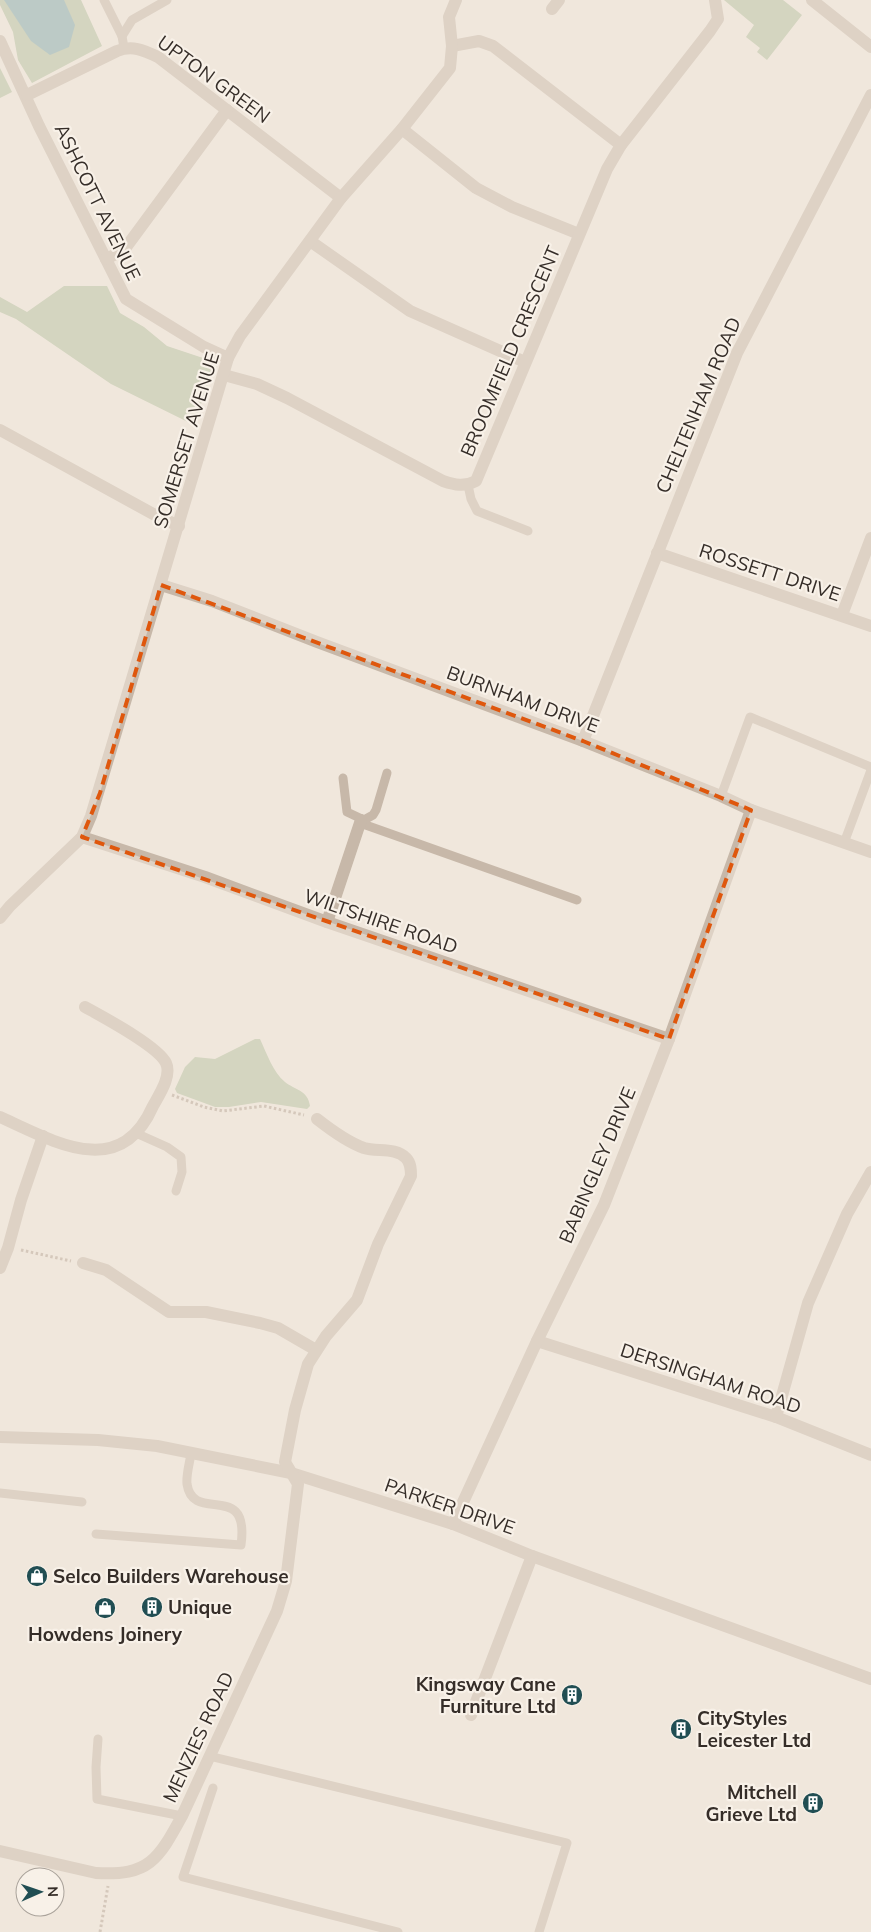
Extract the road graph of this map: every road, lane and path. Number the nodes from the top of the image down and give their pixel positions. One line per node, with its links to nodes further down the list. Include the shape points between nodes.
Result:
1 (104, 0): 7 (lane)
2 (167, 0): 7 (lane, via 132,20)
3 (456, 0): 8 (street, SOMERSET AVENUE, via 449,17)
4 (715, 0): 14 (street, BROOMFIELD CRESCENT, via 718,19)
5 (812, 0): 9 (street)
6 (0, 41): 10 (street, ASHCOTT AVENUE)
7 (123, 42): 10 (street); 12 (street, UPTON GREEN, via 158,57)
8 (452, 46): 13 (street, SOMERSET AVENUE, via 450,68); 14 (street, via 479,41 493,46)
9 (871, 47)
10 (27, 95): 18 (street, ASHCOTT AVENUE, via 39,126)
11 (871, 95): 27 (street, CHELTENHAM ROAD, via 737,353)
12 (227, 110): 15 (street, UPTON GREEN); 18 (street, via 124,250)
13 (402, 128): 15 (street, SOMERSET AVENUE); 16 (street, via 476,188 512,208)
14 (621, 145): 16 (street, BROOMFIELD CRESCENT)
15 (341, 198): 17 (street, SOMERSET AVENUE)
16 (579, 234): 20 (street, BROOMFIELD CRESCENT)
17 (310, 241): 19 (street, SOMERSET AVENUE, via 240,336); 20 (street, via 410,311)
18 (106, 259): 19 (street, ASHCOTT AVENUE, via 126,299)
19 (228, 358): 21 (street, SOMERSET AVENUE)
20 (524, 362): 23 (street, BROOMFIELD CRESCENT, via 476,481)
21 (224, 375): 23 (street, BROOMFIELD CRESCENT, via 257,384 287,398 443,481 457,486); 24 (street, SOMERSET AVENUE)
22 (0, 430): 24 (street)
23 (468, 485): 25 (lane, via 477,510)
24 (179, 526): 28 (street, SOMERSET AVENUE)
25 (528, 531)
26 (871, 538): 29 (street)
27 (656, 553): 29 (street, ROSSETT DRIVE); 31 (street, CHELTENHAM ROAD)
28 (161, 585): 31 (street, BURNHAM DRIVE, via 212,601); 38 (street, SOMERSET AVENUE, via 100,792)
29 (842, 615): 30 (street, ROSSETT DRIVE)
30 (871, 626)
31 (582, 741): 35 (street, BURNHAM DRIVE)
32 (871, 768): 35 (lane, via 750,718); 39 (lane)
33 (387, 773): 37 (lane, via 373,815)
34 (343, 778): 37 (lane, via 347,812)
35 (721, 796): 36 (street, BURNHAM DRIVE)
36 (751, 810): 39 (street, BURNHAM DRIVE); 45 (street, BABINGLEY DRIVE)
37 (360, 822): 41 (lane); 43 (street)
38 (82, 837): 42 (street, SOMERSET AVENUE); 43 (street, WILTSHIRE ROAD, via 205,877)
39 (844, 843): 40 (street, BURNHAM DRIVE)
40 (871, 852)
41 (577, 900)
42 (0, 918)
43 (327, 922): 45 (street, WILTSHIRE ROAD)
44 (85, 1007): 46 (street, via 160,1055 166,1064 167,1074)
45 (668, 1039): 56 (street, BABINGLEY DRIVE, via 604,1205)
46 (161, 1090): 48 (path, via 204,1107 237,1111 264,1106); 49 (street)
47 (0, 1117): 50 (street)
48 (317, 1119): 57 (street, MENZIES ROAD, via 363,1147 395,1152 406,1158 411,1176 382,1235 357,1300)
49 (138, 1134): 50 (street, via 127,1142 97,1150 83,1149); 52 (lane, via 172,1149 181,1157 182,1172)
50 (43, 1136): 53 (street)
51 (871, 1172): 58 (street, via 847,1214 808,1303)
52 (176, 1192)
53 (8, 1248): 54 (path); 55 (street)
54 (83, 1263): 57 (street, via 106,1270 169,1312 206,1312 260,1323 278,1328)
55 (0, 1268)
56 (537, 1341): 58 (street, DERSINGHAM ROAD); 65 (street, BABINGLEY DRIVE)
57 (316, 1350): 62 (street, MENZIES ROAD, via 301,1387 285,1462)
58 (776, 1417): 61 (street, DERSINGHAM ROAD)
59 (0, 1437): 60 (street, PARKER DRIVE, via 98,1440)
60 (191, 1453): 62 (street, PARKER DRIVE); 66 (lane, via 187,1482 189,1493 198,1501 228,1506 236,1511 242,1529 241,1545)
61 (871, 1455)
62 (291, 1473): 65 (street, PARKER DRIVE); 71 (street, MENZIES ROAD, via 298,1484 289,1562 277,1611)
63 (0, 1493): 64 (lane)
64 (82, 1502)
65 (453, 1524): 67 (street, PARKER DRIVE)
66 (96, 1534)
67 (532, 1556): 68 (street, PARKER DRIVE); 69 (street)
68 (871, 1680)
69 (471, 1715)
70 (98, 1738): 73 (lane, via 97,1799)
71 (209, 1756): 73 (street, MENZIES ROAD); 78 (lane, via 567,1843)
72 (213, 1788): 77 (lane, via 182,1877)
73 (182, 1816): 74 (street, MENZIES ROAD, via 157,1857 142,1868 123,1874 96,1873)
74 (0, 1851)
75 (108, 1888): 76 (path)
76 (100, 1932)
77 (398, 1932)
78 (538, 1932)

